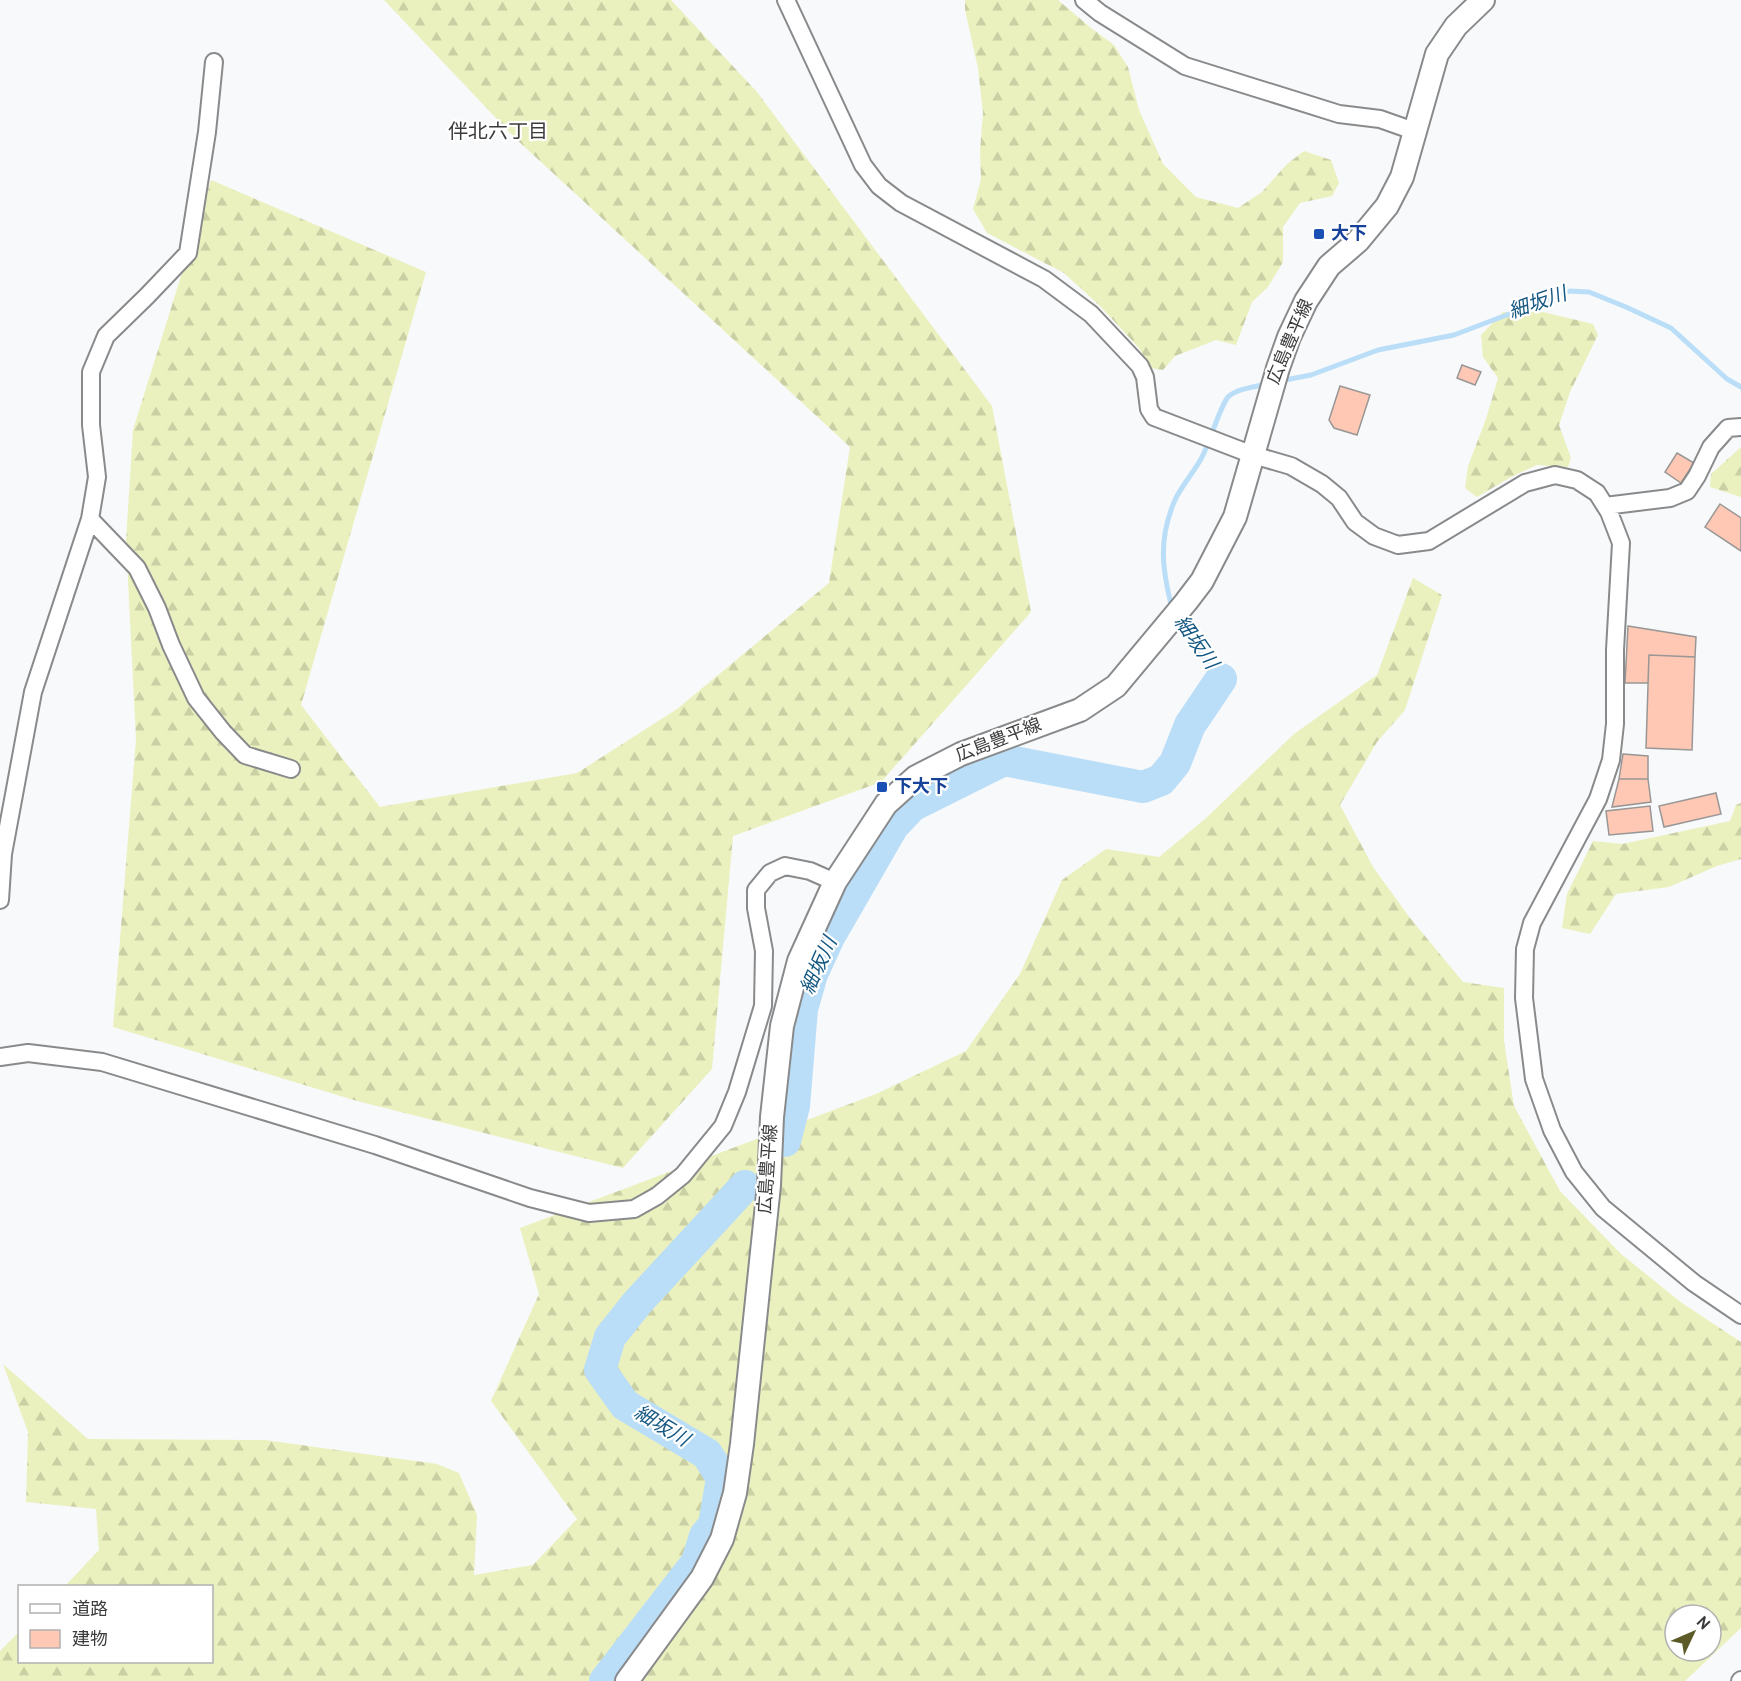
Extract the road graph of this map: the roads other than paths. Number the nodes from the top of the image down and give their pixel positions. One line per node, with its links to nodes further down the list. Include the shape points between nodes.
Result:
1 (786, 0): 7 (street, via 863,165 879,186 901,203 1044,279 1091,314 1140,366 1154,417)
2 (1084, 0): 5 (street, via 1185,66 1339,114 1380,119)
3 (1483, 0): 5 (main road, 広島豊平線, via 1456,26 1437,54)
4 (214, 62): 9 (street, via 188,252 106,336 91,372 91,425 97,477)
5 (1414, 131): 7 (main road, 広島豊平線, via 1402,177 1387,206 1358,241 1329,266 1306,301 1278,368)
6 (1741, 427): 8 (street, via 1728,429 1711,447 1687,491 1670,498)
7 (1253, 455): 8 (street, via 1291,466 1322,484 1339,498 1355,522 1374,537 1398,545 1429,542 1526,483 1555,475 1577,480 1597,493); 11 (main road, 広島豊平線, via 1235,517 1202,581 1116,686 1080,710 961,753 916,777 886,804)
8 (1605, 506): 14 (street, via 1621,543 1611,760 1598,799 1532,923 1525,949 1524,998 1534,1079 1552,1130 1574,1172 1603,1208 1694,1283)
9 (90, 519): 10 (street, via 137,568 196,698 223,732 244,754); 12 (street, via 33,692 3,854)
10 (291, 769)
11 (835, 882): 13 (street, via 810,871 784,866 770,873 756,890 764,951 763,1006 737,1092 723,1126 682,1175 657,1196 633,1209 589,1213 530,1198 375,1145 102,1062 28,1053); 15 (main road, 広島豊平線, via 799,961 782,1026 735,1493 722,1539 702,1578)
12 (0, 900)
13 (0, 1056)
14 (1741, 1315)
15 (627, 1681)

